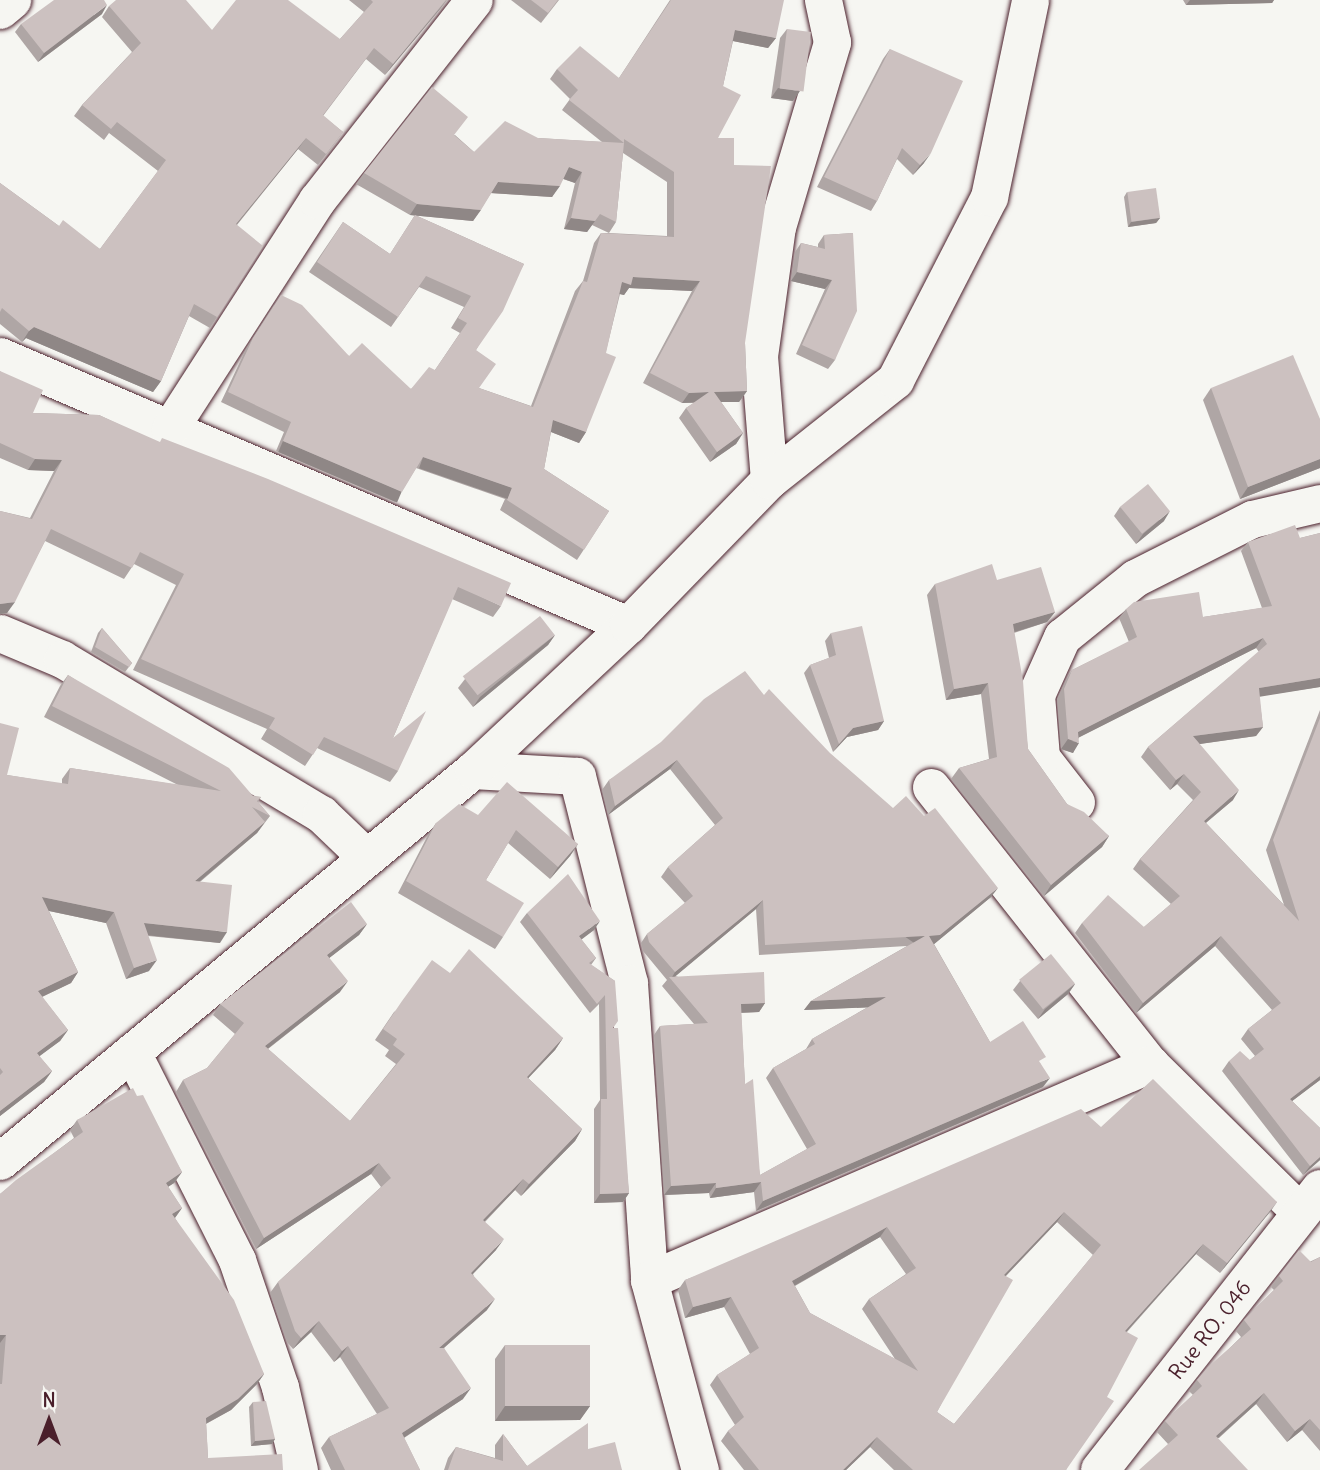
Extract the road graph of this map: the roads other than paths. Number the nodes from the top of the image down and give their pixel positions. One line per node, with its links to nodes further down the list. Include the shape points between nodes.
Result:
1 (12, 0): 5 (street)
2 (474, 0): 7 (street, via 317,200)
3 (823, 0): 8 (street, via 832,42 777,226 759,356)
4 (1030, 0): 8 (street, via 989,197 895,380)
5 (0, 10)
6 (0, 356): 7 (street)
7 (170, 428): 10 (street)
8 (769, 480): 10 (street)
9 (1320, 503): 14 (street, via 1252,519 1135,578 1062,637 1036,695 1041,757)
10 (628, 625): 12 (street)
11 (0, 633): 15 (street, via 62,659 321,814)
12 (474, 770): 15 (street); 20 (street, via 577,776 629,983)
13 (931, 787): 17 (street)
14 (1076, 802)
15 (366, 857): 16 (street)
16 (132, 1052): 18 (street); 21 (street, via 237,1260 279,1387)
17 (1150, 1064): 19 (street); 20 (street)
18 (0, 1161)
19 (1311, 1201): 23 (street, Rue RO. 046)
20 (649, 1280): 22 (street)
21 (299, 1470)
22 (700, 1470)
23 (1100, 1470)

